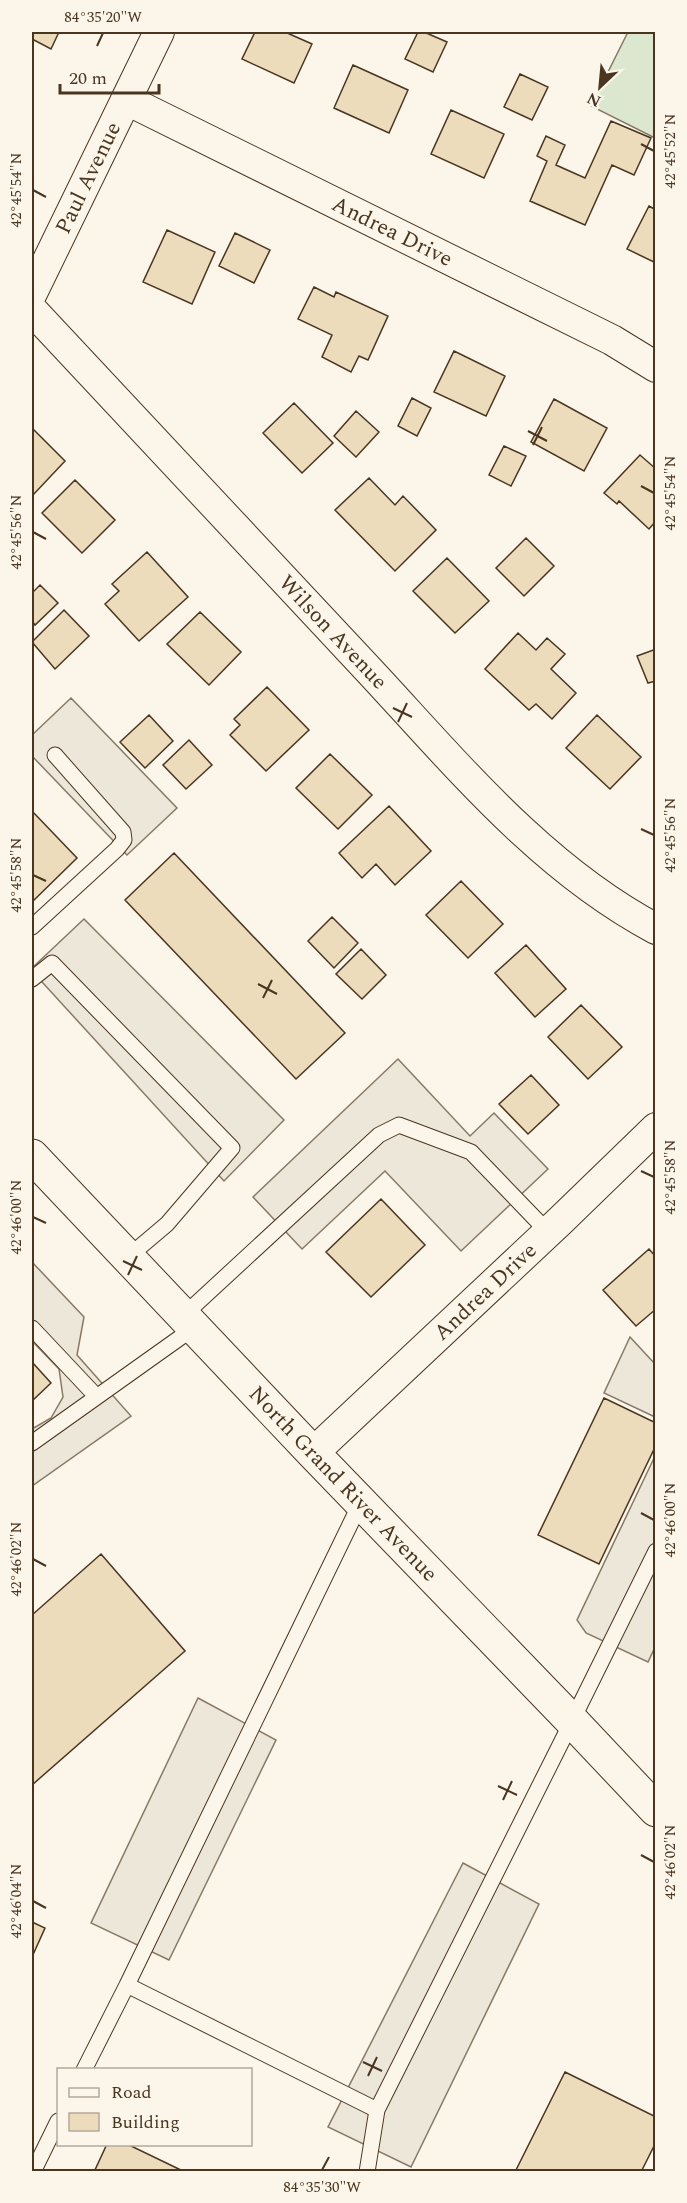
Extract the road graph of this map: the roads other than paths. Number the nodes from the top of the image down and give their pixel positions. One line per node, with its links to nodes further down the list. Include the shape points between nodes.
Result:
1 (159, 32): 2 (street, Paul Avenue)
2 (127, 100): 3 (street, Paul Avenue); 5 (street, Andrea Drive, via 612,340)
3 (32, 293)
4 (32, 310): 8 (street, Wilson Avenue, via 477,786 568,872 625,913)
5 (656, 367)
6 (55, 755): 7 (lane, via 123,832 124,840)
7 (32, 927)
8 (656, 929)
9 (32, 979): 13 (lane, via 52,963 232,1148 167,1224)
10 (656, 1128): 12 (street, Andrea Drive)
11 (32, 1156): 13 (main road, North Grand River Avenue)
12 (548, 1232): 14 (lane, via 471,1152 399,1125 379,1135); 18 (street, Andrea Drive)
13 (128, 1257): 14 (main road, North Grand River Avenue)
14 (189, 1321): 16 (lane); 18 (main road, North Grand River Avenue)
15 (32, 1328): 16 (lane)
16 (96, 1396): 17 (lane)
17 (32, 1443)
18 (313, 1453): 19 (main road, North Grand River Avenue)
19 (361, 1502): 21 (main road, North Grand River Avenue); 23 (lane)
20 (656, 1551): 21 (lane)
21 (572, 1721): 22 (main road, North Grand River Avenue); 25 (lane)
22 (656, 1810)
23 (128, 1984): 24 (lane); 25 (lane)
24 (85, 2068)
25 (377, 2110): 28 (lane)
26 (57, 2123): 27 (lane)
27 (33, 2172)
28 (367, 2172)

